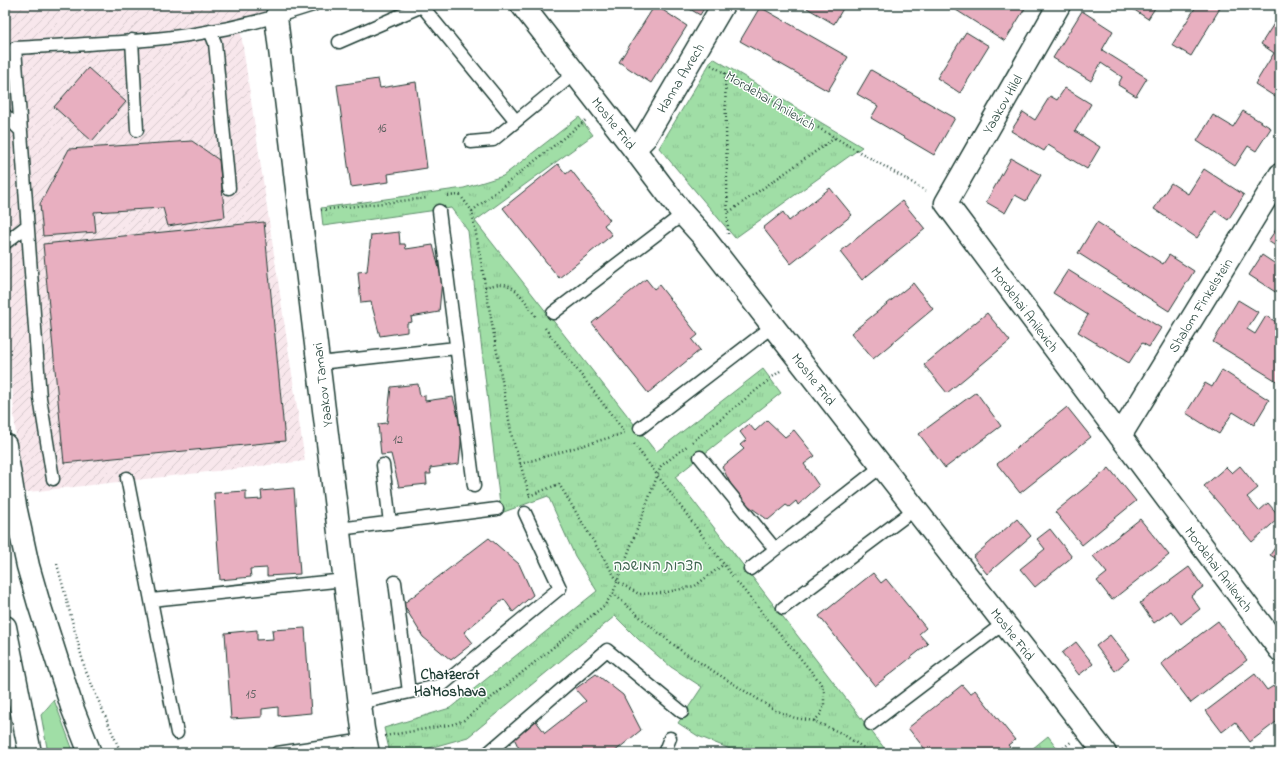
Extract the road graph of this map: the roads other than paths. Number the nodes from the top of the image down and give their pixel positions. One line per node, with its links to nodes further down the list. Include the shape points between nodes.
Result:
1 (313, 5): 5 (lane)
2 (522, 5): 9 (street, Moshe Frid)
3 (723, 5): 15 (street, Hanna Avrech, via 644,138)
4 (1059, 5): 18 (street, Yaakov Hilel)
5 (276, 17): 6 (lane); 26 (street, Yaakov Tamari)
6 (210, 31): 7 (lane); 17 (lane, via 215,43)
7 (132, 40): 12 (lane); 13 (lane, via 15,48)
8 (339, 42): 11 (lane, via 422,6)
9 (575, 73): 11 (lane); 15 (street, Moshe Frid)
10 (5, 115): 13 (lane)
11 (516, 121): 14 (lane, via 493,140)
12 (137, 130)
13 (21, 131): 21 (lane)
14 (471, 142)
15 (634, 149): 20 (street, Moshe Frid)
16 (1280, 175): 28 (street, Shalom Finkelstein)
17 (229, 188)
18 (946, 203): 28 (street, Mordehai Anilevich)
19 (439, 211): 25 (lane)
20 (683, 214): 23 (lane); 24 (street, Moshe Frid)
21 (27, 226): 22 (lane); 34 (lane, via 40,398)
22 (5, 243)
23 (553, 313)
24 (773, 326): 27 (lane); 32 (street, Moshe Frid)
25 (456, 348): 26 (lane); 35 (lane)
26 (319, 363): 40 (street, Yaakov Tamari)
27 (640, 428)
28 (1120, 436): 49 (street, Mordehai Anilevich)
29 (5, 445): 59 (street, via 15,506 38,604)
30 (700, 457): 41 (lane)
31 (383, 465): 39 (lane)
32 (882, 466): 37 (street, Moshe Frid); 41 (lane)
33 (127, 478): 45 (lane)
34 (53, 479)
35 (474, 486)
36 (497, 509): 39 (lane)
37 (915, 509): 46 (lane); 47 (street, Moshe Frid)
38 (524, 512): 50 (lane, via 560,588 442,685)
39 (390, 523): 40 (lane)
40 (339, 529): 43 (street, Yaakov Tamari)
41 (775, 549): 42 (lane)
42 (750, 569)
43 (345, 580): 45 (lane); 51 (street, Yaakov Tamari)
44 (395, 582): 50 (lane)
45 (151, 600): 54 (lane)
46 (783, 608)
47 (1004, 623): 53 (lane); 63 (street, Moshe Frid)
48 (5, 627): 58 (street)
49 (1280, 650)
50 (409, 692): 51 (lane)
51 (360, 703): 56 (street, Yaakov Tamari)
52 (682, 712): 61 (lane, via 607,650)
53 (871, 724)
54 (177, 733)
55 (670, 738): 62 (lane)
56 (367, 746): 57 (lane)
57 (310, 750): 60 (lane)
58 (30, 753)
59 (90, 753)
60 (277, 753)
61 (488, 753)
62 (664, 753)
63 (1105, 753)

